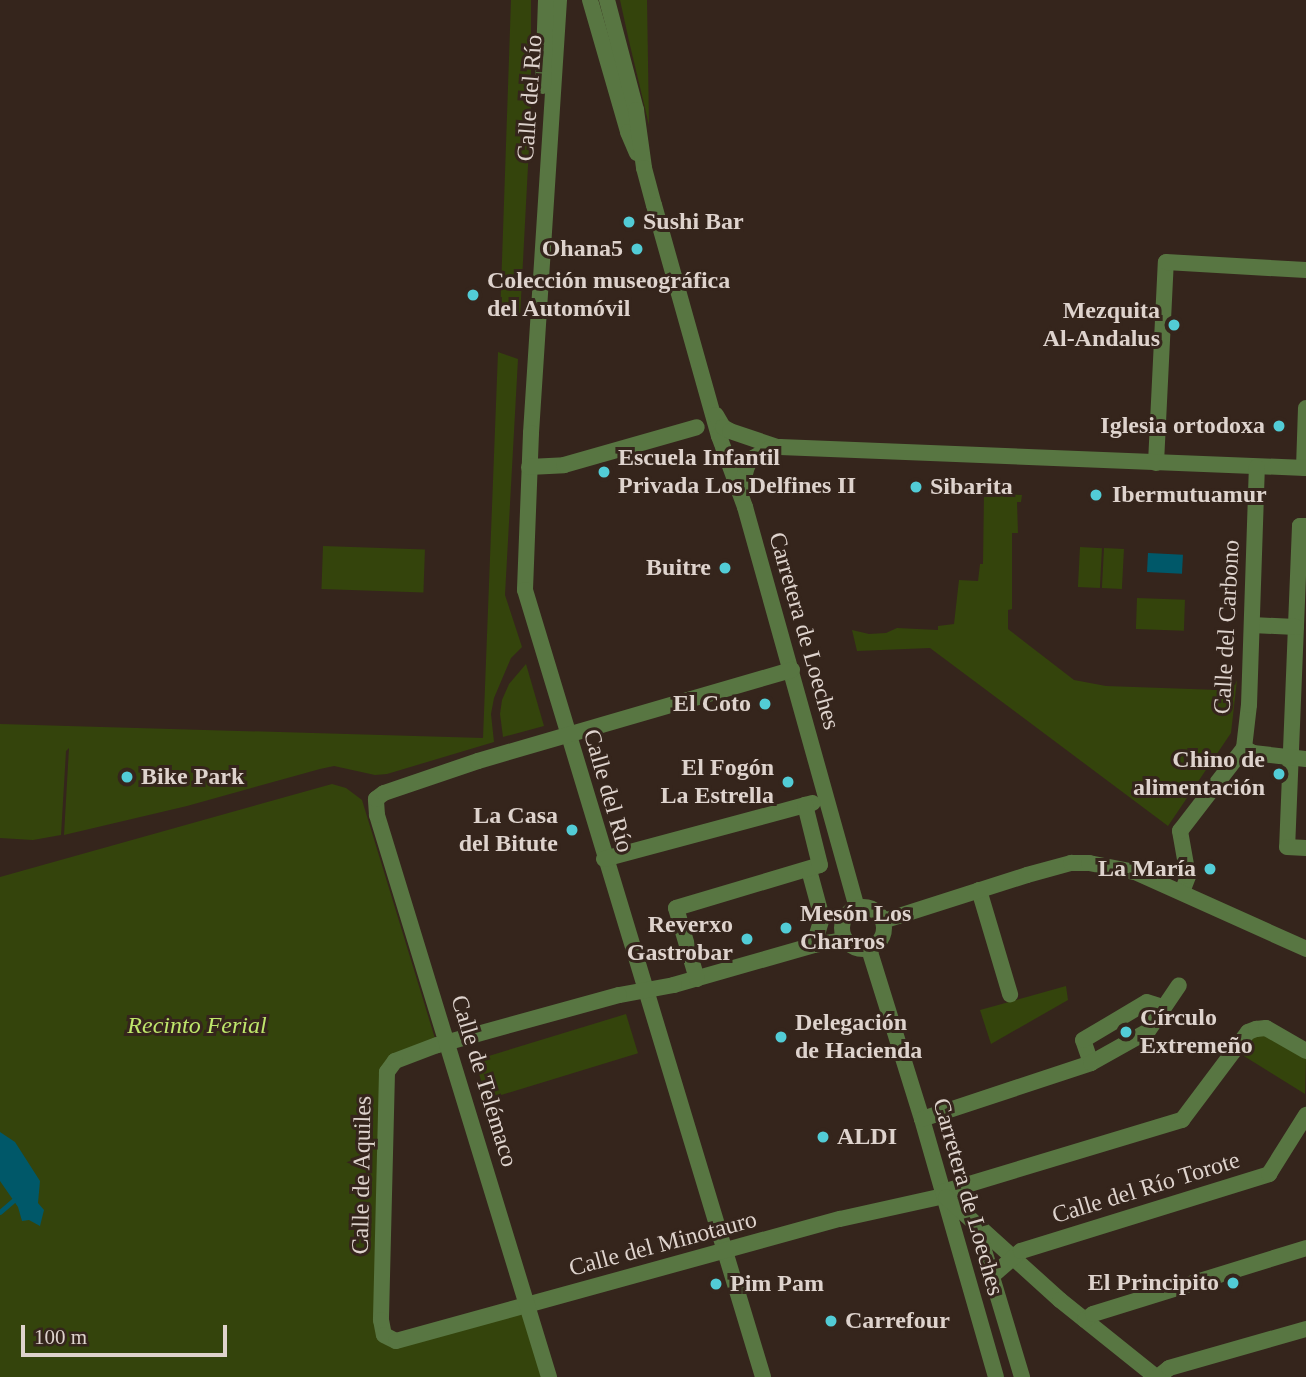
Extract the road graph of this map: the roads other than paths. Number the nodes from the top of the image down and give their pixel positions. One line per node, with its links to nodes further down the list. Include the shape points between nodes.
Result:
1 (546, 0): 6 (street, Calle del Río, via 541,137)
2 (559, 0): 6 (street, Calle del Río)
3 (590, 0): 5 (street, Carretera de Loeches, via 628,132)
4 (607, 0): 5 (street, Carretera de Loeches, via 636,110)
5 (644, 168): 8 (street, Carretera de Loeches)
6 (545, 200): 15 (street, Calle del Río)
7 (1306, 270): 14 (street, via 1166,262)
8 (708, 396): 11 (street, via 723,427); 13 (street, Carretera de Loeches)
9 (1306, 408): 17 (street)
10 (697, 427): 15 (street, via 564,465)
11 (759, 441): 12 (street); 13 (street, via 742,445)
12 (780, 447): 14 (street); 18 (street, via 753,458)
13 (729, 463): 18 (street, Carretera de Loeches)
14 (1156, 463): 16 (street)
15 (529, 467): 26 (street, Calle del Río, via 525,590)
16 (1257, 467): 17 (street); 22 (street, Calle del Carbono)
17 (1305, 468)
18 (740, 491): 24 (street, Carretera de Loeches)
19 (1306, 526): 20 (street, via 1300,526)
20 (1303, 545): 21 (street)
21 (1302, 597): 23 (street)
22 (1252, 625): 23 (street); 27 (street, Calle del Carbono)
23 (1296, 627): 25 (street)
24 (792, 670): 26 (street); 29 (street, Carretera de Loeches)
25 (1299, 712): 28 (street)
26 (567, 734): 32 (street, Calle del Río); 47 (street, Calle de Telémaco, via 376,799 377,815)
27 (1244, 748): 28 (street); 35 (street, Calle del Carbono, via 1180,831 1188,876)
28 (1298, 758): 31 (street, via 1287,847)
29 (829, 799): 30 (street); 36 (street, Carretera de Loeches)
30 (805, 805): 32 (street); 33 (street, via 820,865)
31 (1306, 848)
32 (604, 859): 44 (street, Calle del Río)
33 (809, 870): 39 (street, via 822,918); 42 (street, via 676,908)
34 (979, 890): 35 (street, via 1070,863 1089,863 1135,872); 37 (street); 45 (street)
35 (1182, 892): 41 (street)
36 (857, 907): 37 (street, via 872,909); 38 (street, via 843,922)
37 (883, 921): 40 (street, via 882,938)
38 (845, 940): 39 (street); 40 (street, via 856,949)
39 (814, 946): 42 (street)
40 (869, 949): 51 (street, Carretera de Loeches)
41 (1306, 949)
42 (697, 979): 44 (street)
43 (1180, 985): 46 (street)
44 (644, 989): 47 (street); 55 (street, Calle del Río)
45 (1010, 994)
46 (1162, 1007): 49 (street, via 1148,1031); 49 (street, via 1147,1002 1083,1040)
47 (448, 1043): 58 (street, Calle de Telémaco); 61 (street, Calle de Aquiles, via 395,1061 387,1073 381,1320 384,1335)
48 (1306, 1051): 52 (street, Calle del Minotauro, via 1266,1028 1248,1032 1182,1120)
49 (1091, 1063): 51 (street)
50 (1306, 1115): 56 (street, Calle del Río Torote, via 1269,1174)
51 (922, 1119): 52 (street, Carretera de Loeches)
52 (943, 1194): 53 (street); 55 (street, Calle del Minotauro); 64 (street, Carretera de Loeches)
53 (976, 1225): 56 (street); 57 (street, Carretera de Loeches)
54 (1306, 1248): 59 (street)
55 (724, 1251): 58 (street, Calle del Minotauro); 63 (street, Calle del Río)
56 (1011, 1257): 57 (street, Carretera de Loeches); 59 (street)
57 (992, 1276): 65 (street, Carretera de Loeches)
58 (527, 1304): 61 (street, Calle del Minotauro); 62 (street, Calle de Telémaco)
59 (1085, 1320): 66 (street)
60 (1306, 1329): 66 (street, via 1169,1368)
61 (396, 1341)
62 (549, 1377)
63 (762, 1377)
64 (996, 1377)
65 (1022, 1377)
66 (1157, 1377)

